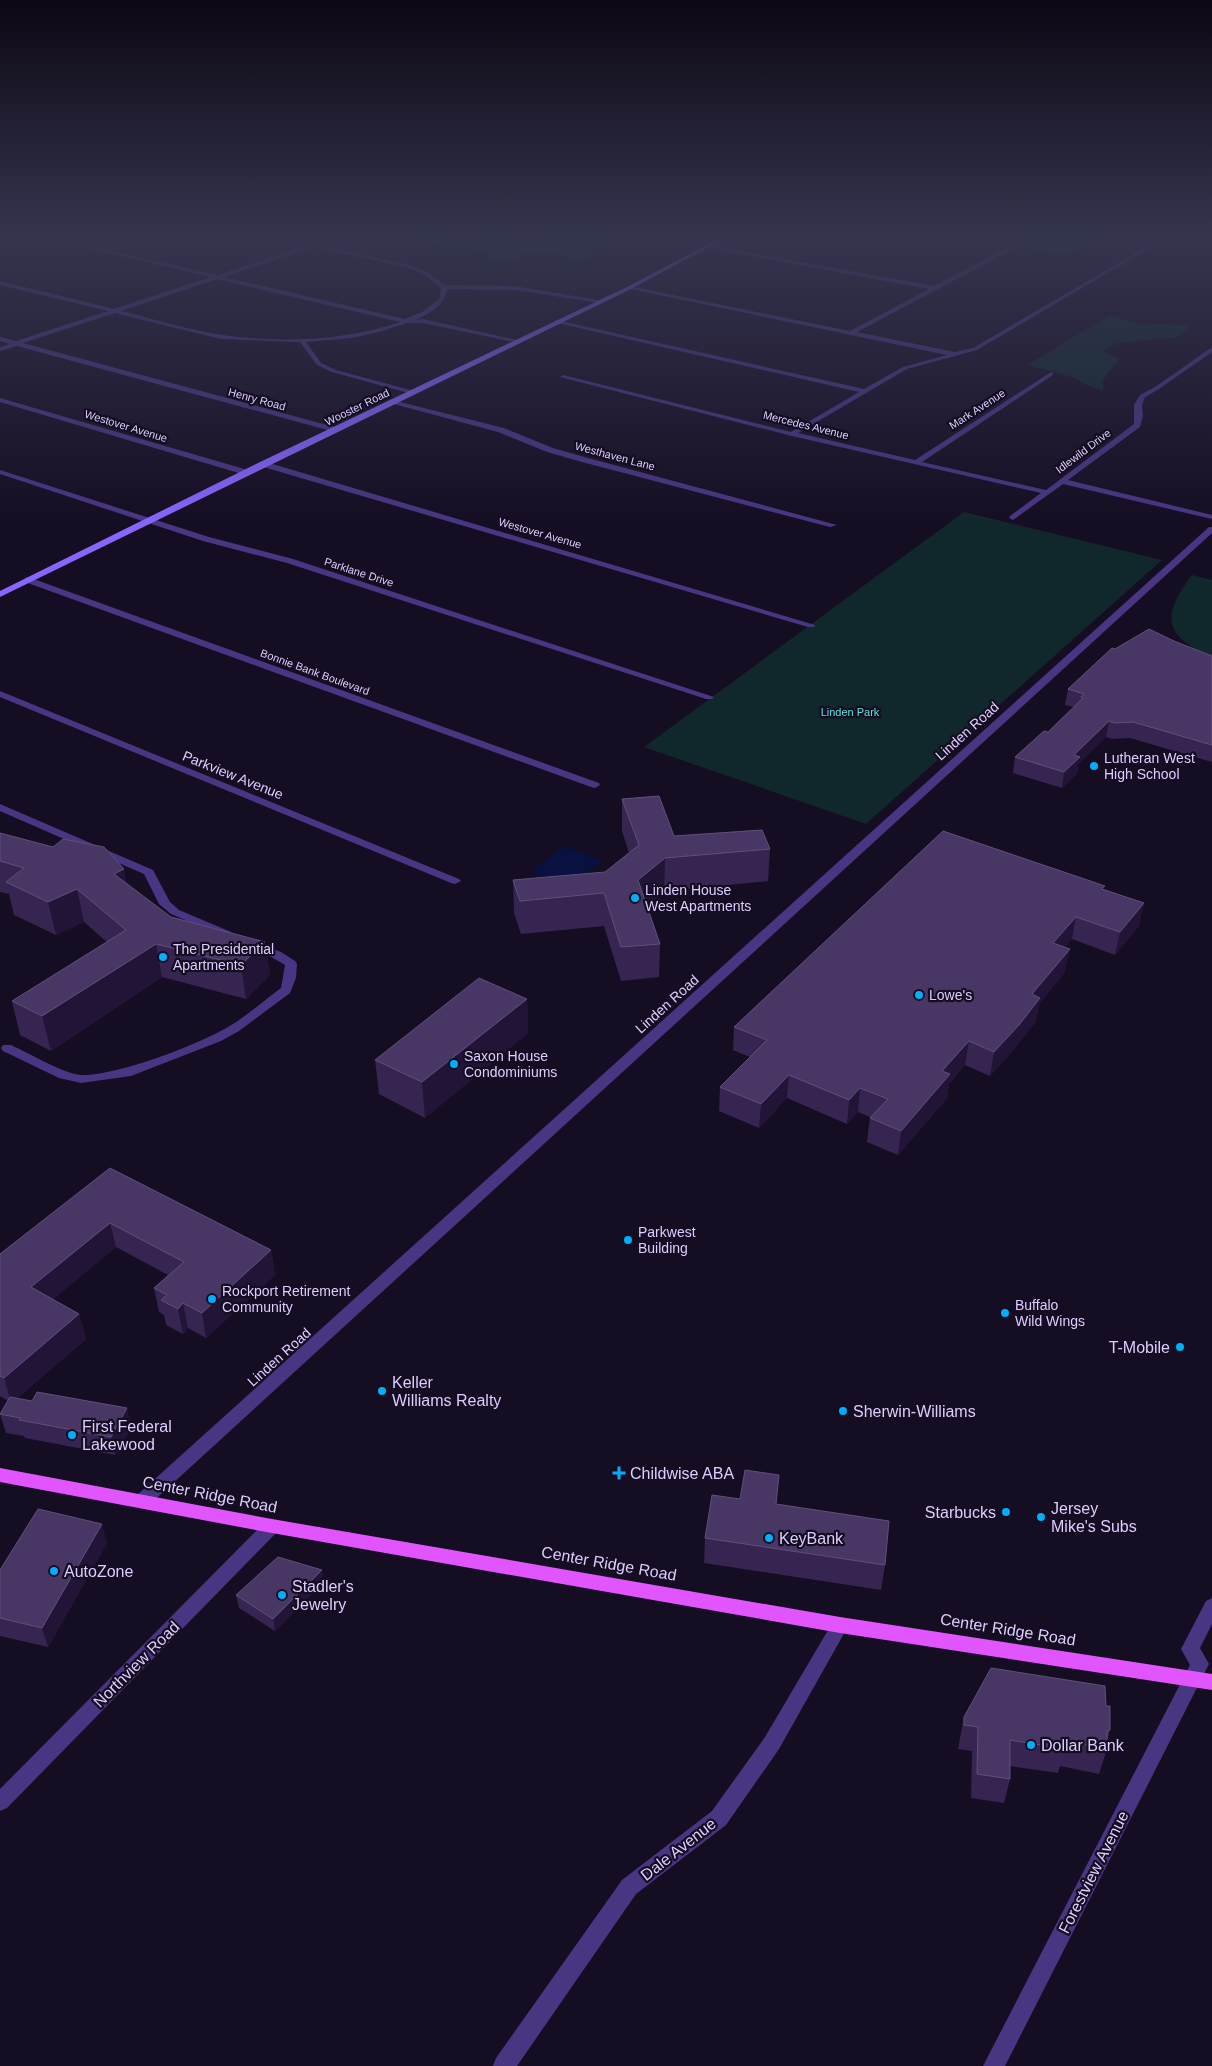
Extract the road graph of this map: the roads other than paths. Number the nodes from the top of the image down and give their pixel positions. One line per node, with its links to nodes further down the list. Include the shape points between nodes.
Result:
1 (44, 334): 14 (street)
2 (210, 334): 11 (street)
3 (359, 334): 11 (street)
4 (448, 334): 12 (street)
5 (482, 334): 13 (street)
6 (531, 334): 13 (main road, Wooster Road)
7 (612, 334): 22 (street)
8 (858, 334): 19 (street)
9 (1000, 334): 19 (street, via 975,349)
10 (0, 339): 14 (street, Henry Road)
11 (302, 341): 23 (street, via 319,364 334,371)
12 (476, 341)
13 (516, 342): 16 (main road, Wooster Road)
14 (16, 344): 17 (street); 26 (street, Henry Road)
15 (495, 345): 16 (street)
16 (505, 348): 23 (main road, Wooster Road)
17 (0, 349)
18 (1212, 349): 32 (street, Idlewild Drive, via 1142,396 1137,425)
19 (956, 355): 22 (street, via 905,368)
20 (1051, 374): 28 (street, Mark Avenue)
21 (563, 377): 27 (street, Mercedes Avenue)
22 (865, 391): 27 (street)
23 (412, 392): 25 (main road, Wooster Road)
24 (0, 400): 31 (street, Westover Avenue)
25 (392, 402): 26 (main road, Wooster Road); 37 (street, Westhaven Lane, via 501,430 585,460)
26 (335, 430): 29 (main road, Wooster Road)
27 (792, 434): 28 (street, Mercedes Avenue)
28 (915, 463): 33 (street, Mercedes Avenue)
29 (263, 464): 31 (main road, Wooster Road); 41 (street, Westover Avenue)
30 (0, 472): 36 (street, Parklane Drive)
31 (245, 472): 36 (main road, Wooster Road)
32 (1061, 481): 33 (street, Idlewild Drive); 34 (street)
33 (1045, 492): 35 (street, Idlewild Drive)
34 (1212, 517)
35 (1013, 518)
36 (150, 521): 39 (main road, Wooster Road); 43 (street, Parklane Drive, via 290,561)
37 (833, 524)
38 (1212, 528): 49 (street, Linden Road)
39 (28, 580): 40 (main road, Wooster Road); 44 (street, Bonnie Bank Boulevard)
40 (0, 594)
41 (811, 625)
42 (0, 694): 46 (street, Parkview Avenue)
43 (709, 697)
44 (595, 785)
45 (0, 807): 47 (street, via 149,872 165,904 175,912 291,964 286,990 235,1028 126,1073 81,1079)
46 (455, 881)
47 (7, 1048)
48 (0, 1475): 49 (main road, Center Ridge Road)
49 (142, 1501): 50 (main road, Center Ridge Road)
50 (272, 1526): 52 (main road, Center Ridge Road); 54 (street, Northview Road)
51 (1212, 1606): 53 (street, via 1190,1649)
52 (840, 1624): 53 (main road, Center Ridge Road); 55 (street, Dale Avenue, via 772,1743 719,1818 629,1887)
53 (1204, 1672): 56 (street, Forestview Avenue)
54 (0, 1802)
55 (504, 2066)
56 (994, 2066)

